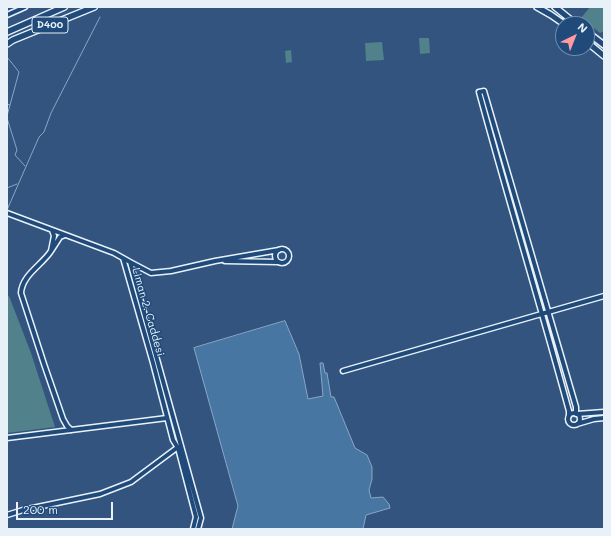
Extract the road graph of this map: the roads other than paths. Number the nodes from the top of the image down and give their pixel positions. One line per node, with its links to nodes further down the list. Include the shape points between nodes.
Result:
1 (25, 7): 7 (street)
2 (64, 7): 11 (highway, D400)
3 (94, 7): 13 (highway, D400)
4 (537, 7): 8 (main road)
5 (541, 7): 8 (main road)
6 (555, 7): 9 (main road)
7 (7, 15)
8 (551, 15): 10 (main road)
9 (566, 16)
10 (555, 18)
11 (7, 32)
12 (595, 38): 14 (main road)
13 (7, 44)
14 (604, 45)
15 (595, 49): 16 (main road)
16 (604, 56)
17 (7, 213): 18 (street)
18 (52, 230): 19 (street); 21 (street, via 54,236)
19 (65, 235): 21 (street, via 60,237); 22 (street)
20 (278, 250): 23 (street); 25 (street, via 275,256); 25 (street, via 285,250 289,257 285,262)
21 (51, 251): 41 (street, via 23,282 22,292 44,364)
22 (124, 258): 24 (street, Liman 2. Caddesi); 28 (street, Liman 2. Caddesi)
23 (215, 261): 24 (street, via 151,273); 25 (street)
24 (130, 262): 27 (street, Liman 2. Caddesi)
25 (278, 262)
26 (604, 296): 29 (street)
27 (144, 310): 28 (street); 34 (street, Liman 2. Caddesi)
28 (138, 311): 37 (street, Liman 2. Caddesi)
29 (549, 312): 30 (street); 30 (street, via 482,92 499,164); 31 (street)
30 (542, 314): 32 (street); 33 (street)
31 (560, 353): 32 (street); 36 (street)
32 (554, 354): 38 (street)
33 (343, 371)
34 (172, 411): 37 (street); 43 (street, Liman 2. Caddesi)
35 (604, 412): 36 (street)
36 (577, 414): 38 (street); 40 (street, via 580,420)
37 (167, 415): 41 (street); 43 (street, Liman 2. Caddesi, via 173,440)
38 (569, 416): 40 (street, via 570,424)
39 (604, 418): 40 (street)
40 (577, 424)
41 (70, 430): 42 (street)
42 (7, 438)
43 (179, 446): 44 (street, via 131,482 100,494); 45 (street, Liman 2. Caddesi, via 196,517); 46 (street, Liman 2. Caddesi, via 201,518)
44 (7, 515)
45 (193, 529)
46 (198, 529)

